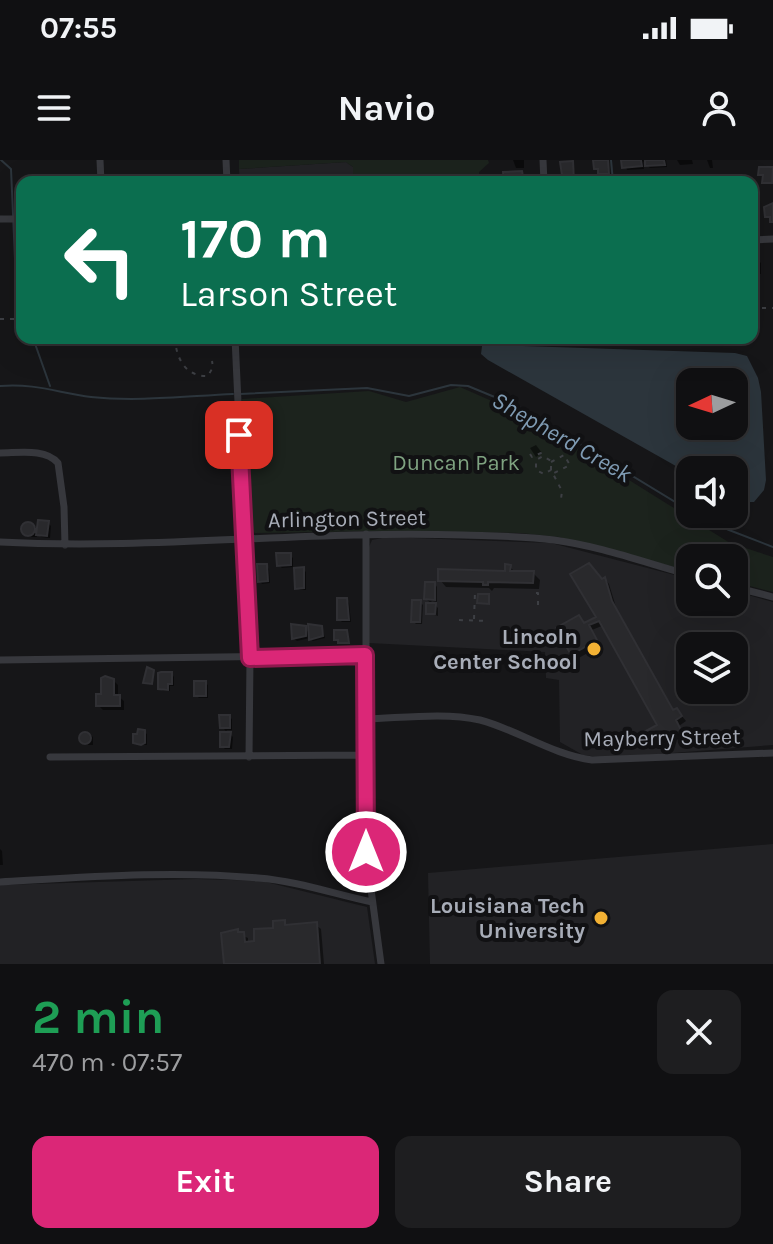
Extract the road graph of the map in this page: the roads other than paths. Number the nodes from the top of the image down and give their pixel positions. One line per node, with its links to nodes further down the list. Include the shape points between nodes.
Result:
1 (235, 344): 4 (street)
2 (0, 453): 6 (street, via 47,455 58,463)
3 (366, 534): 4 (street, Arlington Street); 7 (street, Arlington Street, via 557,540); 10 (street)
4 (245, 537): 6 (street, Arlington Street); 11 (street)
5 (0, 542): 6 (street, Arlington Street)
6 (65, 545)
7 (676, 571)
8 (748, 591): 9 (street)
9 (773, 597)
10 (365, 655): 11 (street); 13 (street)
11 (250, 658): 12 (street); 17 (street)
12 (0, 660)
13 (366, 719): 14 (street, Mayberry Street, via 468,718 592,760); 15 (street)
14 (773, 753)
15 (366, 755): 17 (street); 19 (street)
16 (50, 757): 17 (street)
17 (249, 757)
18 (0, 882): 19 (street, via 226,875 281,880)
19 (372, 902): 20 (street)
20 (381, 964)

